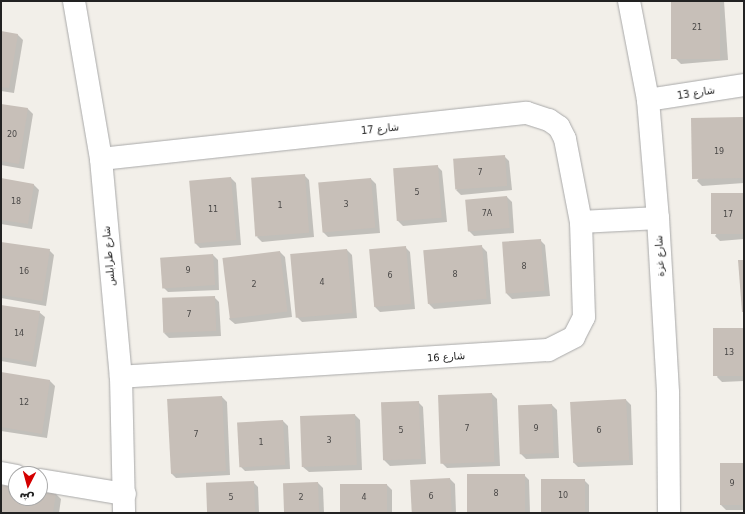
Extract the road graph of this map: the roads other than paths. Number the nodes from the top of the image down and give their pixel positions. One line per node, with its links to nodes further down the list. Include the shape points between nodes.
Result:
1 (74, 1): 5 (street, شارع طرابلس)
2 (629, 1): 4 (street, شارع غزة)
3 (744, 85): 4 (street, شارع 13)
4 (648, 100): 6 (street, شارع غزة)
5 (101, 159): 7 (street, شارع 17, via 527,113 549,120 562,133); 8 (street, شارع طرابلس)
6 (658, 218): 7 (street); 11 (street, شارع غزة, via 668,393)
7 (581, 222): 8 (street, شارع 16, via 584,317 574,337 548,350)
8 (120, 377): 10 (street, شارع طرابلس)
9 (48, 482): 10 (street)
10 (124, 504)
11 (669, 513)

